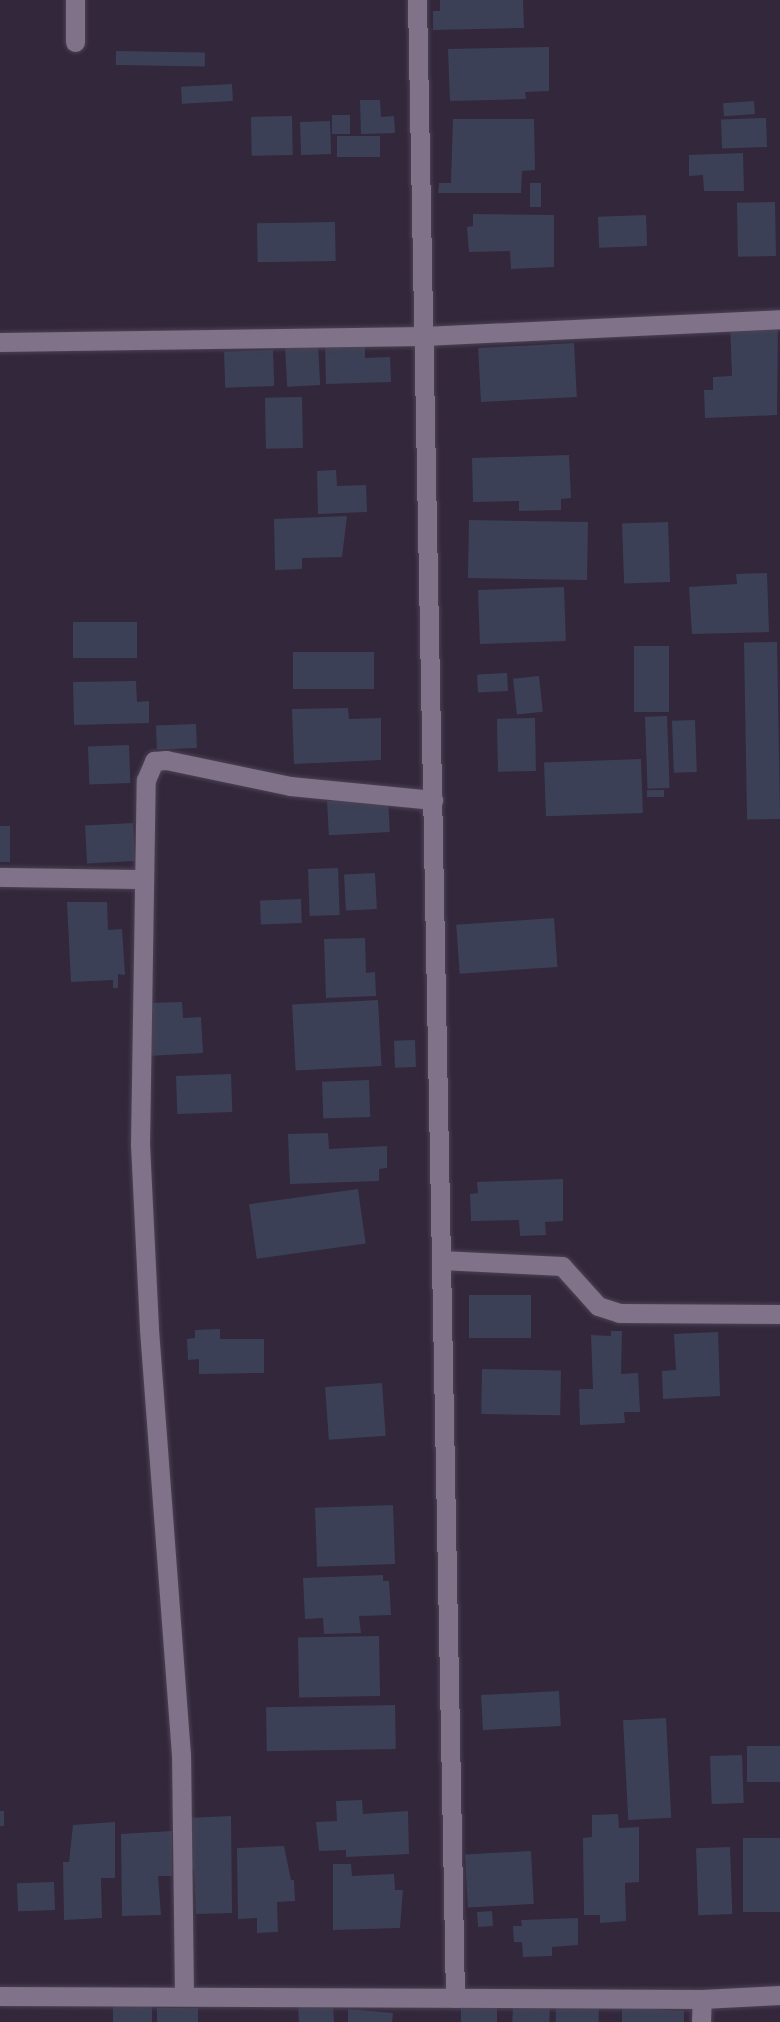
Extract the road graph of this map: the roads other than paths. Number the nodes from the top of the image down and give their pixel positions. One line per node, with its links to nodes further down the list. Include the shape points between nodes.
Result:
1 (75, 0): 3 (street)
2 (417, 0): 5 (street)
3 (75, 42)
4 (780, 319): 5 (street)
5 (424, 336): 6 (street); 7 (street)
6 (0, 342)
7 (433, 800): 9 (street, via 290,786 154,761 146,779); 10 (street)
8 (0, 877): 9 (street)
9 (144, 879): 14 (street, via 140,1145 181,1755)
10 (441, 1260): 11 (street, via 562,1266 598,1306 619,1313); 15 (street)
11 (780, 1314)
12 (780, 1995): 16 (street)
13 (0, 1996): 14 (street)
14 (184, 1996): 15 (street)
15 (455, 1998): 16 (street)
16 (702, 1998): 17 (street)
17 (701, 2022)

